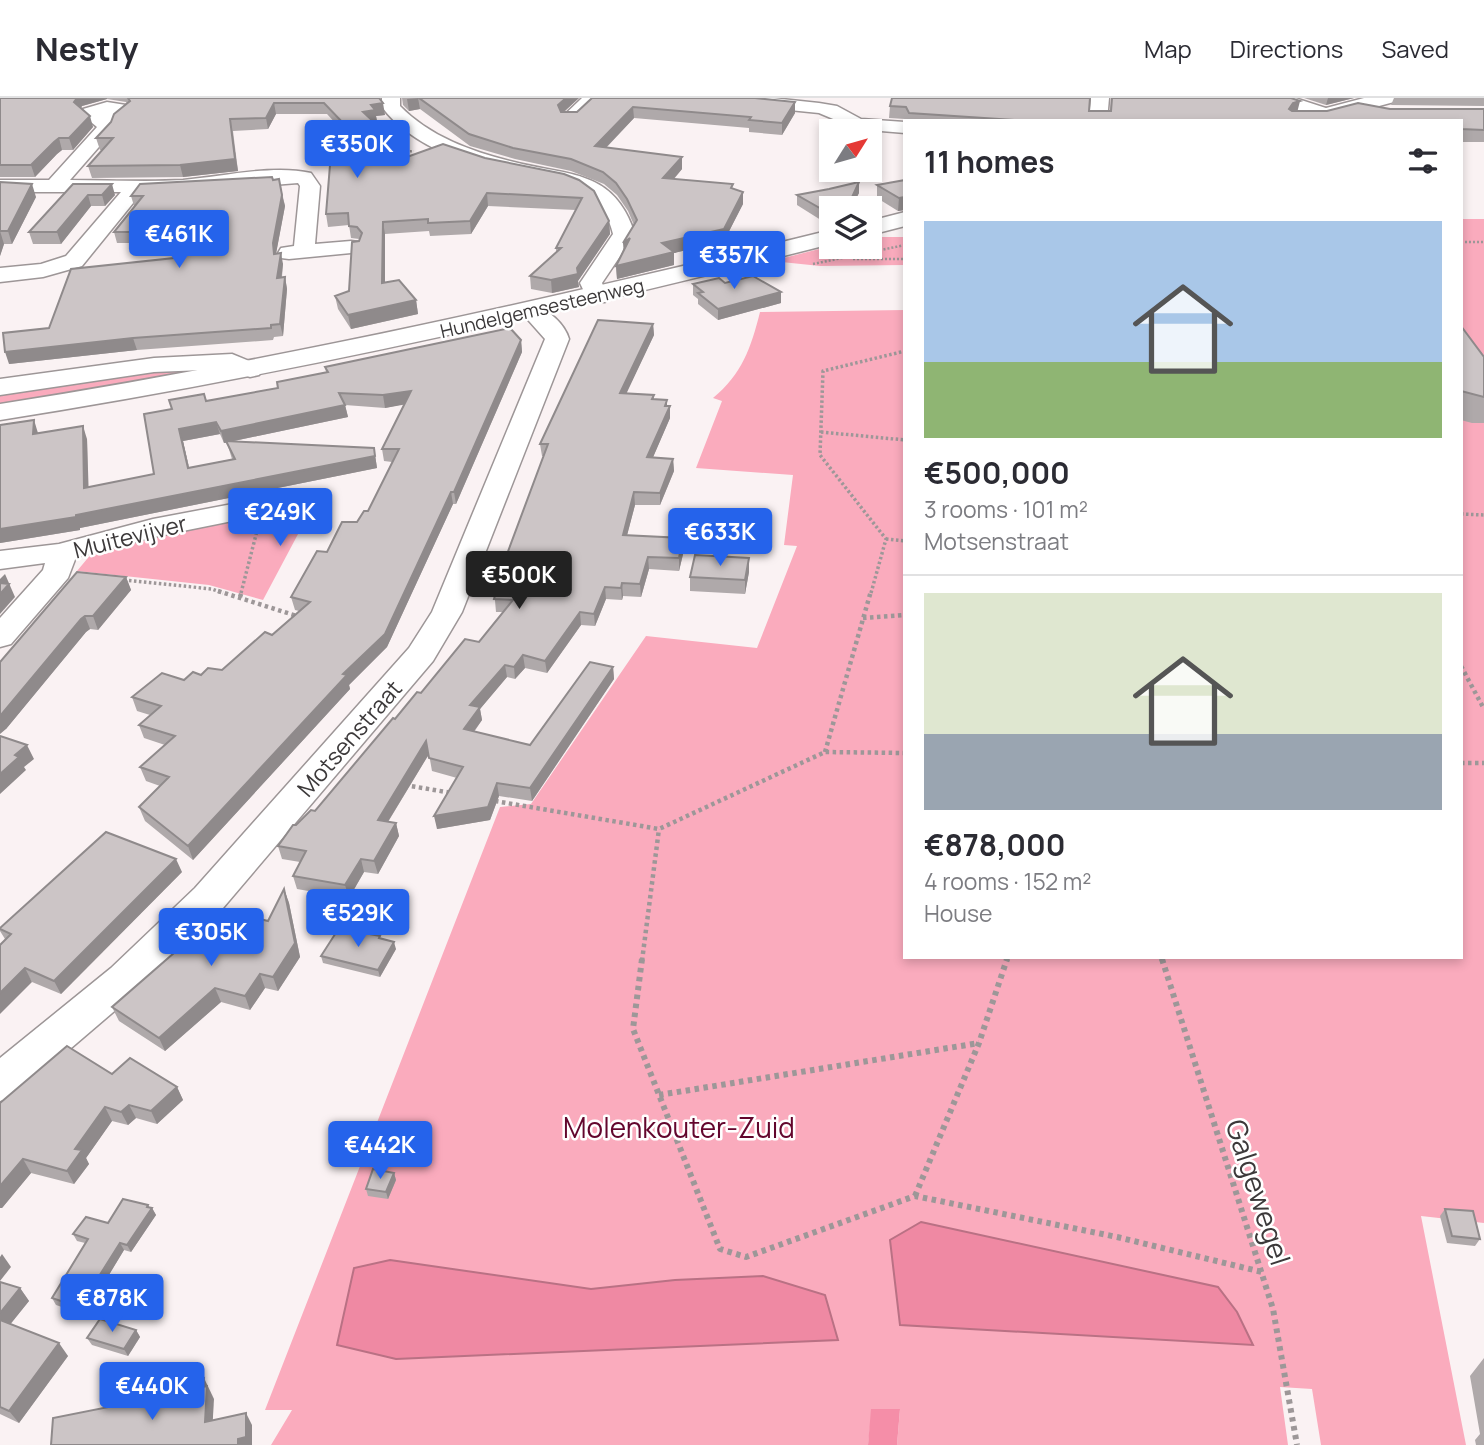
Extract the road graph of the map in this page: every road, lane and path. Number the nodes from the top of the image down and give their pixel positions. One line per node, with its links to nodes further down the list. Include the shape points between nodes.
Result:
1 (391, 98): 15 (street, via 391,107 403,119)
2 (592, 98): 9 (street)
3 (718, 98): 7 (street)
4 (1100, 98): 10 (street)
5 (1277, 98): 8 (street)
6 (1394, 106): 8 (main road, via 1353,107)
7 (823, 109): 13 (street, via 857,124); 14 (street)
8 (1326, 114): 11 (main road)
9 (570, 118)
10 (1098, 119)
11 (1307, 119)
12 (106, 122): 18 (street, via 106,128)
13 (903, 128)
14 (811, 129)
15 (450, 146): 16 (path); 29 (street, via 497,164 585,184 600,193 621,220 624,234 591,283)
16 (366, 155)
17 (0, 186): 18 (street)
18 (54, 186): 19 (street)
19 (136, 187): 25 (street, via 304,177 310,186 296,252); 28 (street, via 74,261)
20 (903, 220): 21 (main road)
21 (882, 225)
22 (819, 240): 29 (main road, Hundelgemsesteenweg)
23 (1463, 242): 24 (path)
24 (1484, 242)
25 (351, 247)
26 (882, 259): 27 (path)
27 (903, 259)
28 (0, 275)
29 (597, 297): 30 (main road, Hundelgemsesteenweg)
30 (533, 312): 32 (main road, Hundelgemsesteenweg); 64 (street, Motsenstraat, via 555,332 557,340 447,612 422,654 209,898 125,979)
31 (903, 351): 35 (path, via 823,371)
32 (250, 370): 33 (street, Hundelgemsesteenweg, via 232,361 154,365); 34 (main road, Hundelgemsesteenweg)
33 (0, 387)
34 (0, 412)
35 (821, 432): 36 (path); 41 (path, via 820,455)
36 (903, 440)
37 (301, 499): 38 (street, Muitevijver)
38 (264, 506): 43 (street, Muitevijver); 46 (path)
39 (1463, 514): 40 (path)
40 (1484, 515)
41 (886, 539): 42 (path); 48 (path)
42 (903, 541)
43 (62, 552): 44 (street, Muitevijver); 50 (street, via 57,572)
44 (0, 561)
45 (123, 580): 46 (path, via 212,589)
46 (240, 597): 49 (path)
47 (903, 615): 48 (path)
48 (863, 618): 53 (path)
49 (310, 620)
50 (0, 638)
51 (1463, 670): 52 (path)
52 (1484, 709)
53 (825, 752): 54 (path); 60 (path)
54 (903, 753)
55 (1463, 763): 56 (path)
56 (1484, 763)
57 (402, 785): 58 (path)
58 (456, 794)
59 (483, 799): 60 (path)
60 (659, 829): 65 (path, via 634,1029)
61 (1007, 959): 63 (path)
62 (1162, 959): 67 (path, Galgewegel)
63 (979, 1044): 65 (path); 66 (path)
64 (0, 1083)
65 (659, 1095): 66 (path, via 720,1249 746,1257)
66 (915, 1196): 67 (path)
67 (1262, 1272): 68 (path, Galgewegel)
68 (1297, 1445)

